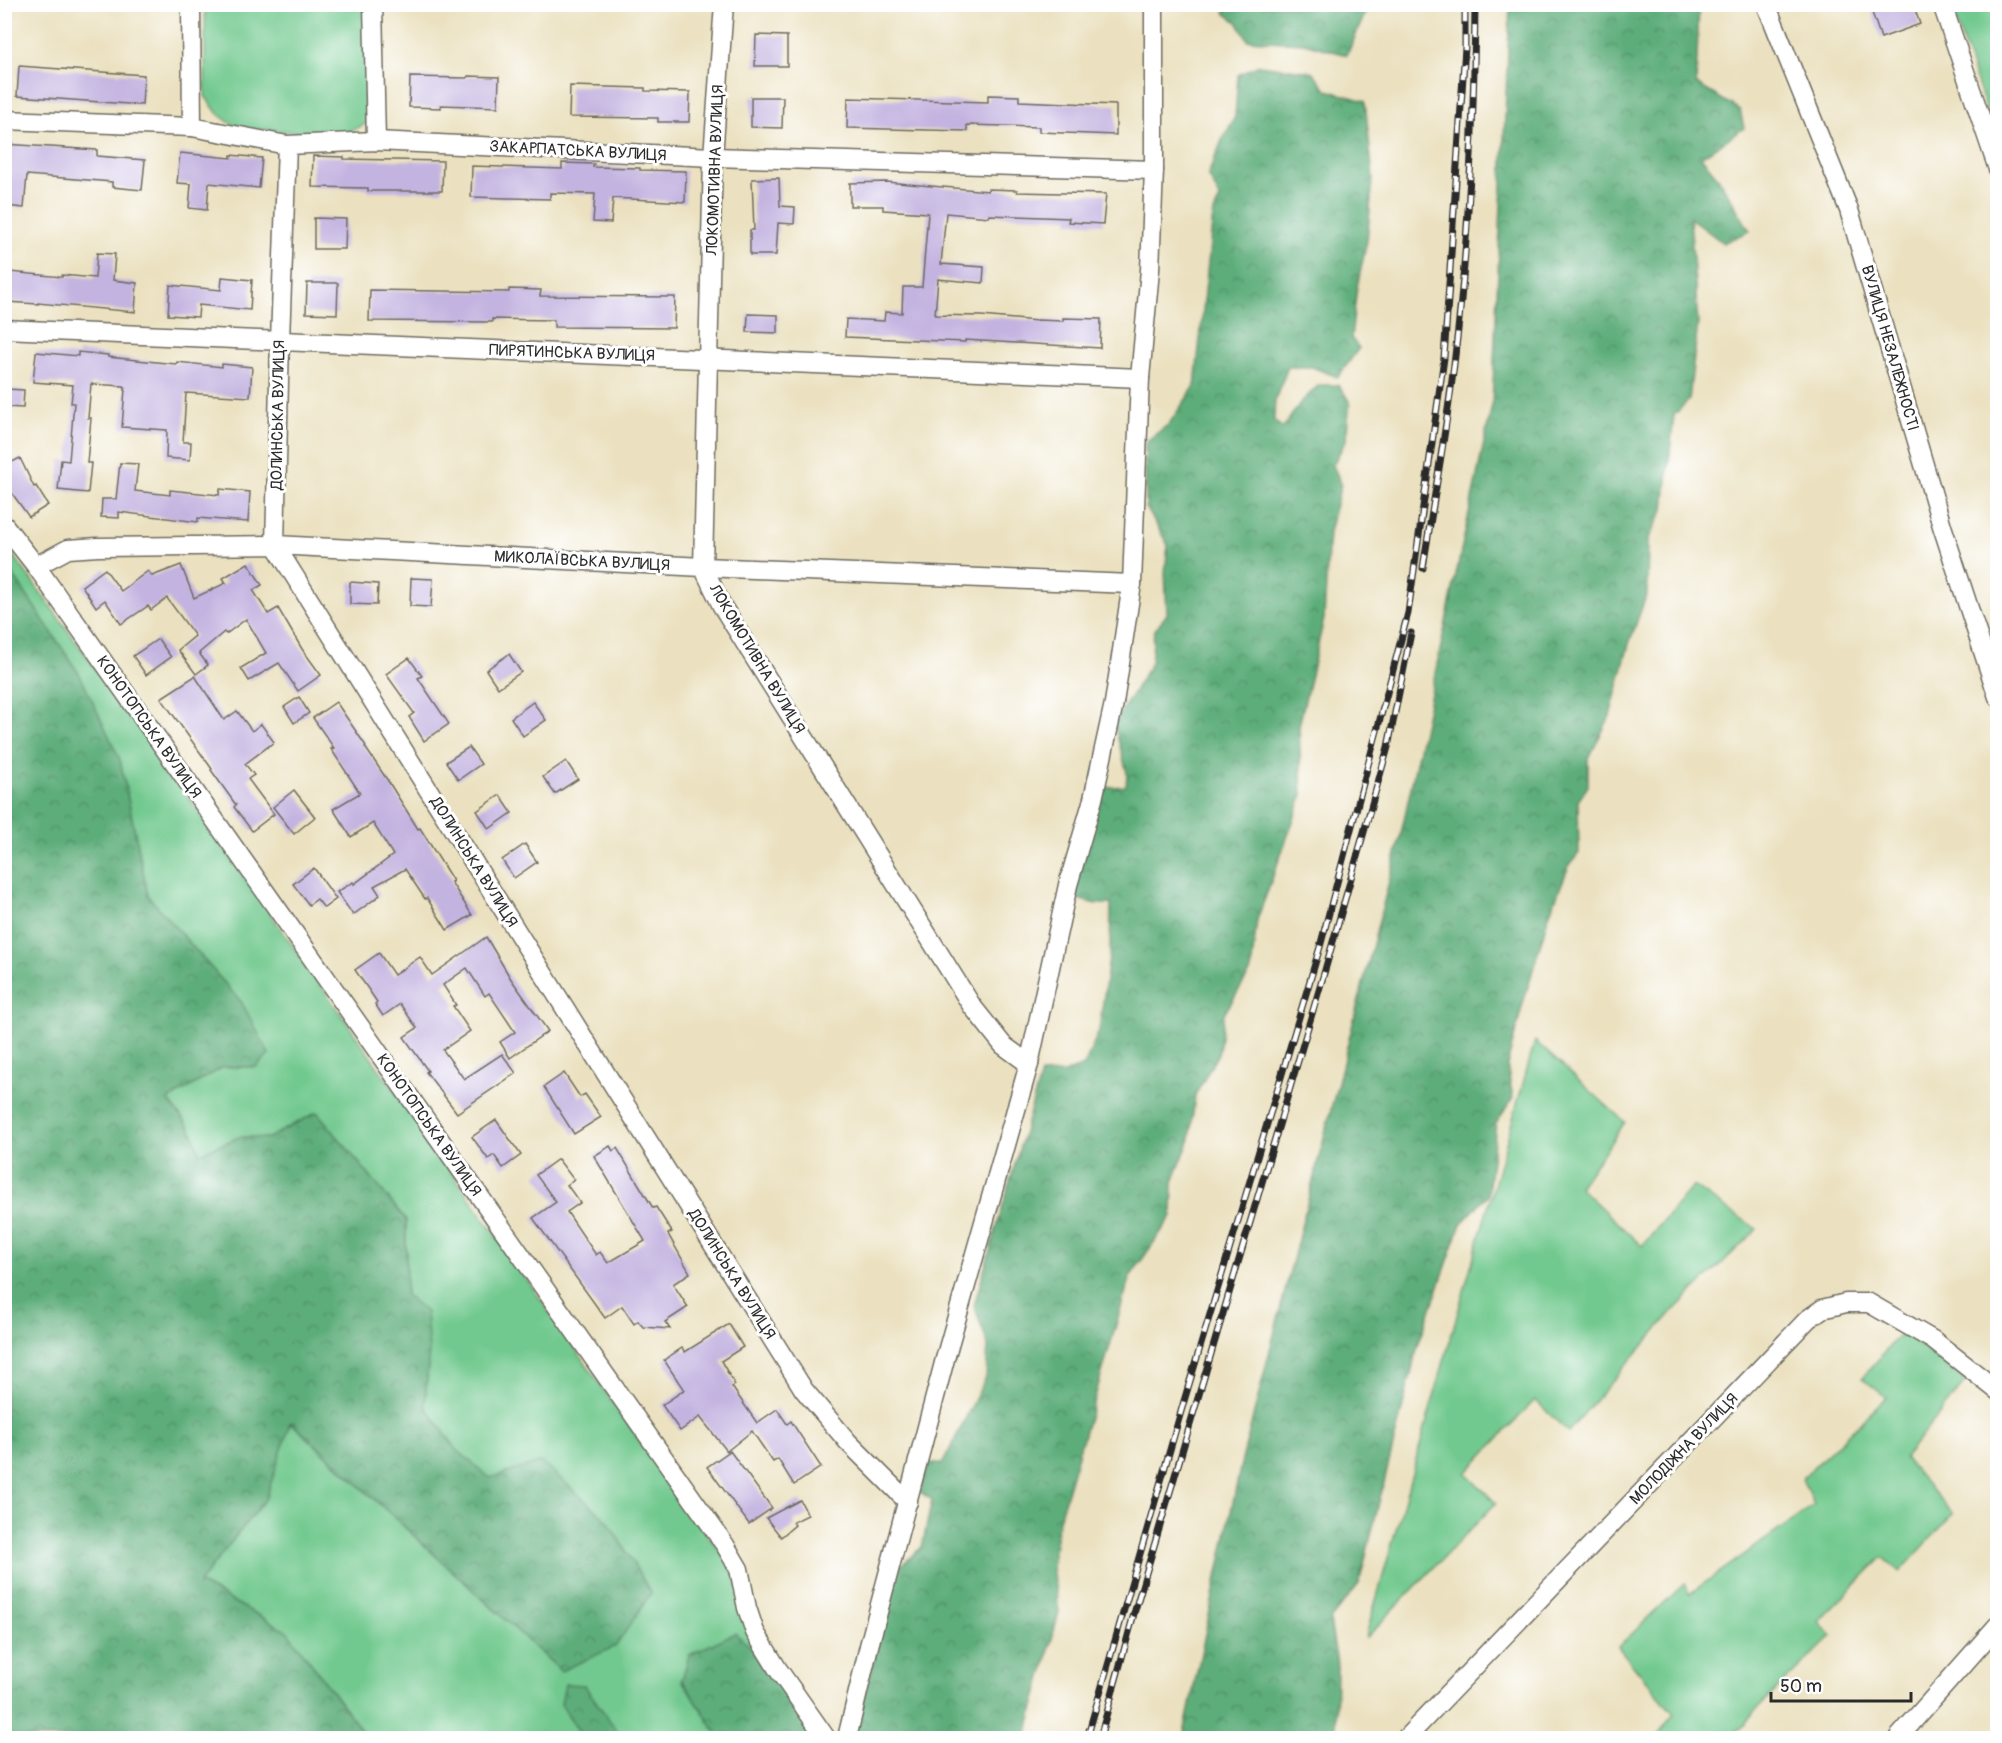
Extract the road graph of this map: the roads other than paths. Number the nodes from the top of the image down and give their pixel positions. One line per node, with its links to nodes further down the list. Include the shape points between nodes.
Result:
1 (191, 4): 8 (street)
2 (373, 4): 9 (street)
3 (723, 4): 11 (street, ЛОКОМОТИВНА ВУЛИЦЯ)
4 (1154, 4): 13 (street)
5 (1766, 4): 23 (street, ВУЛИЦЯ НЕЗАЛЕЖНОСТІ, via 1849,210 1942,526)
6 (1942, 4): 12 (street)
7 (4, 120): 8 (street, ЗАКАРПАТСЬКА ВУЛИЦЯ)
8 (192, 127): 10 (street, ЗАКАРПАТСЬКА ВУЛИЦЯ)
9 (376, 141): 10 (street, ЗАКАРПАТСЬКА ВУЛИЦЯ); 11 (street, ЗАКАРПАТСЬКА ВУЛИЦЯ)
10 (287, 145): 15 (street, ДОЛИНСЬКА ВУЛИЦЯ)
11 (713, 157): 13 (street, ЗАКАРПАТСЬКА ВУЛИЦЯ); 16 (street, ЛОКОМОТИВНА ВУЛИЦЯ)
12 (1998, 169)
13 (1154, 170): 17 (street)
14 (4, 329): 15 (street, ПИРЯТИНСЬКА ВУЛИЦЯ)
15 (280, 340): 16 (street, ПИРЯТИНСЬКА ВУЛИЦЯ); 19 (street, ДОЛИНСЬКА ВУЛИЦЯ)
16 (710, 358): 17 (street, ПИРЯТИНСЬКА ВУЛИЦЯ); 21 (street, ЛОКОМОТИВНА ВУЛИЦЯ)
17 (1140, 378): 22 (street)
18 (4, 525): 20 (street, КОНОТОПСЬКА ВУЛИЦЯ)
19 (275, 545): 20 (street, МИКОЛАЇВСЬКА ВУЛИЦЯ, via 68,549); 21 (street, МИКОЛАЇВСЬКА ВУЛИЦЯ); 26 (street, ДОЛИНСЬКА ВУЛИЦЯ, via 804,1390 848,1442)
20 (36, 566): 28 (street, КОНОТОПСЬКА ВУЛИЦЯ, via 725,1545 739,1569 756,1632)
21 (703, 567): 22 (street, МИКОЛАЇВСЬКА ВУЛИЦЯ); 24 (street, ЛОКОМОТИВНА ВУЛИЦЯ, via 722,606 972,1006 1003,1046)
22 (1132, 584): 24 (street, via 1114,703 1093,799 1068,885)
23 (1998, 697)
24 (1029, 1064): 26 (street)
25 (1998, 1391): 30 (street, МОЛОДІЖНА ВУЛИЦЯ, via 1933,1340 1869,1303 1822,1309 1808,1319)
26 (908, 1502): 29 (street)
27 (1998, 1625): 31 (street)
28 (826, 1738)
29 (847, 1738)
30 (1406, 1738)
31 (1898, 1738)

